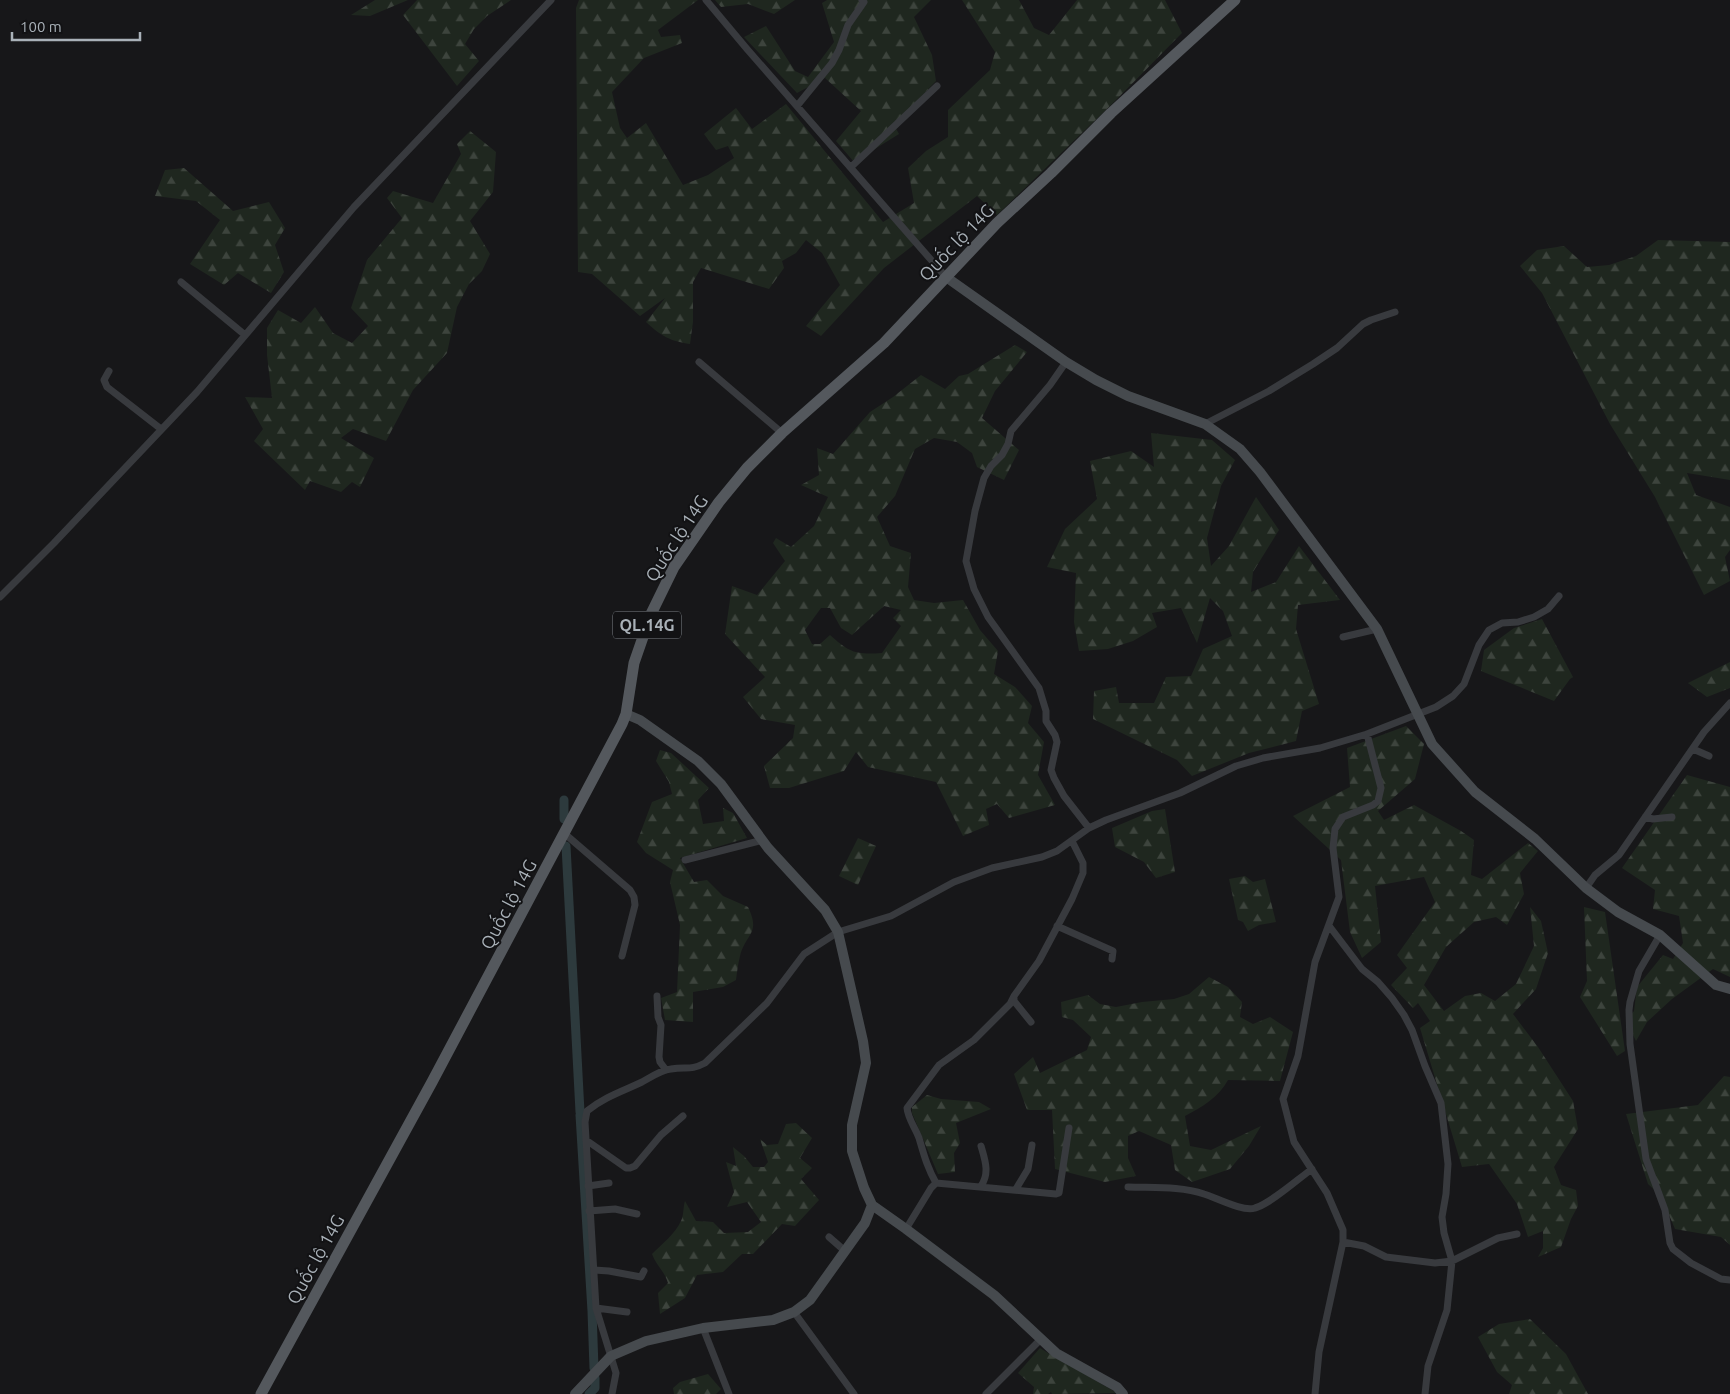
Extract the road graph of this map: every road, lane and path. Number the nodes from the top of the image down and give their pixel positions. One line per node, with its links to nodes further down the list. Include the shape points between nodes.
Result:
1 (551, 0): 11 (street, via 354,207)
2 (706, 0): 6 (street)
3 (862, 0): 6 (street, via 864,2 848,25 832,63)
4 (1235, 0): 8 (main road, Quốc lộ 14G / QL.14G, via 1111,113)
5 (937, 86): 7 (street)
6 (797, 106): 7 (street)
7 (851, 167): 8 (street)
8 (946, 277): 13 (street); 17 (main road, Quốc lộ 14G / QL.14G, via 884,343)
9 (181, 282): 11 (street)
10 (1395, 312): 15 (street, via 1363,324 1313,364)
11 (245, 335): 16 (street)
12 (699, 362): 17 (street)
13 (1066, 362): 15 (street, via 1128,396); 30 (street, via 1011,431 1002,455 990,466 975,511 966,561 974,589 988,617 1040,688 1046,722 1057,742 1052,770 1054,778)
14 (109, 371): 16 (street, via 104,380 109,390)
15 (1206, 424): 20 (street, via 1240,449 1260,472)
16 (161, 430): 19 (street)
17 (782, 433): 23 (main road, Quốc lộ 14G / QL.14G, via 746,468 674,567 651,614 634,663)
18 (1559, 596): 24 (street, via 1548,609 1534,617 1502,623 1489,630 1479,645 1464,684 1453,696)
19 (0, 597)
20 (1377, 629): 21 (street); 24 (street)
21 (1343, 637)
22 (1730, 703): 26 (street)
23 (626, 714): 31 (main road, Quốc lộ 14G / QL.14G); 32 (street, via 640,720 698,761)
24 (1418, 714): 25 (street); 35 (street, via 1432,744 1475,792 1535,838)
25 (1367, 734): 30 (street, via 1236,766 1180,794); 37 (street, via 1381,795 1373,806 1343,817 1335,829 1333,848 1339,898)
26 (1693, 749): 27 (street); 28 (street)
27 (1709, 756)
28 (1645, 816): 29 (street); 35 (street, via 1619,855 1595,875)
29 (1672, 818)
30 (1089, 828): 33 (street)
31 (565, 834): 40 (street, via 634,897 635,905); 77 (main road, Quốc lộ 14G / QL.14G)
32 (763, 840): 34 (street); 38 (street, via 825,910)
33 (1072, 841): 36 (street, via 1084,868 1072,900); 38 (street, via 1042,857 992,868 954,882 891,916)
34 (685, 860)
35 (1586, 888): 39 (street, via 1618,912)
36 (1057, 926): 41 (street, via 1113,951); 44 (street)
37 (1330, 926): 52 (street, via 1315,962 1298,1056 1283,1099 1294,1142); 67 (street, via 1354,960 1400,1009 1412,1030 1441,1103 1448,1164 1442,1217)
38 (838, 932): 46 (street, via 804,954 767,1003 705,1063 696,1068); 59 (street, via 866,1062 852,1125 852,1151)
39 (1660, 935): 42 (street, via 1716,984); 70 (street, via 1639,971 1629,1010 1630,1044 1646,1159 1665,1210 1673,1249 1691,1263)
40 (622, 956)
41 (1112, 959)
42 (1730, 989)
43 (657, 996): 46 (street, via 661,1024 659,1057)
44 (1014, 996): 45 (street, via 1014,1001); 54 (street, via 974,1040 939,1065 907,1108)
45 (1031, 1022)
46 (666, 1070): 49 (street, via 614,1093 587,1111)
47 (683, 1116): 49 (street, via 630,1168)
48 (1069, 1128): 58 (street, via 1058,1193)
49 (586, 1140): 55 (street)
50 (1032, 1145): 58 (street, via 1028,1169)
51 (981, 1146): 56 (street, via 986,1173)
52 (1312, 1168): 57 (street, via 1252,1209 1195,1191); 65 (street, via 1343,1230)
53 (609, 1183): 55 (street)
54 (936, 1183): 56 (street); 62 (street)
55 (588, 1186): 60 (street)
56 (981, 1186): 58 (street)
57 (1128, 1187)
58 (1016, 1189)
59 (872, 1205): 62 (street); 66 (street, via 865,1223)
60 (589, 1211): 61 (street, via 615,1209); 68 (street)
61 (637, 1214)
62 (906, 1229): 75 (street, via 994,1295)
63 (1517, 1234): 67 (street, via 1498,1238)
64 (829, 1237): 66 (street)
65 (1343, 1242): 67 (street, via 1364,1246 1386,1257 1435,1263); 84 (street, via 1319,1352)
66 (845, 1251): 73 (street, via 810,1300)
67 (1452, 1261): 85 (street, via 1447,1310 1428,1366)
68 (594, 1270): 69 (street, via 642,1278); 71 (street)
69 (644, 1271)
70 (1730, 1280)
71 (596, 1308): 72 (street); 76 (street)
72 (627, 1312)
73 (794, 1312): 74 (street, via 773,1320); 81 (street)
74 (702, 1328): 76 (street, via 646,1341); 80 (street)
75 (1041, 1339): 82 (street); 83 (street, via 1056,1353 1117,1387)
76 (611, 1356): 78 (street); 79 (street, via 616,1373)
77 (261, 1394)
78 (575, 1394)
79 (612, 1394)
80 (728, 1394)
81 (854, 1394)
82 (986, 1394)
83 (1123, 1394)
84 (1315, 1394)
85 (1425, 1394)

